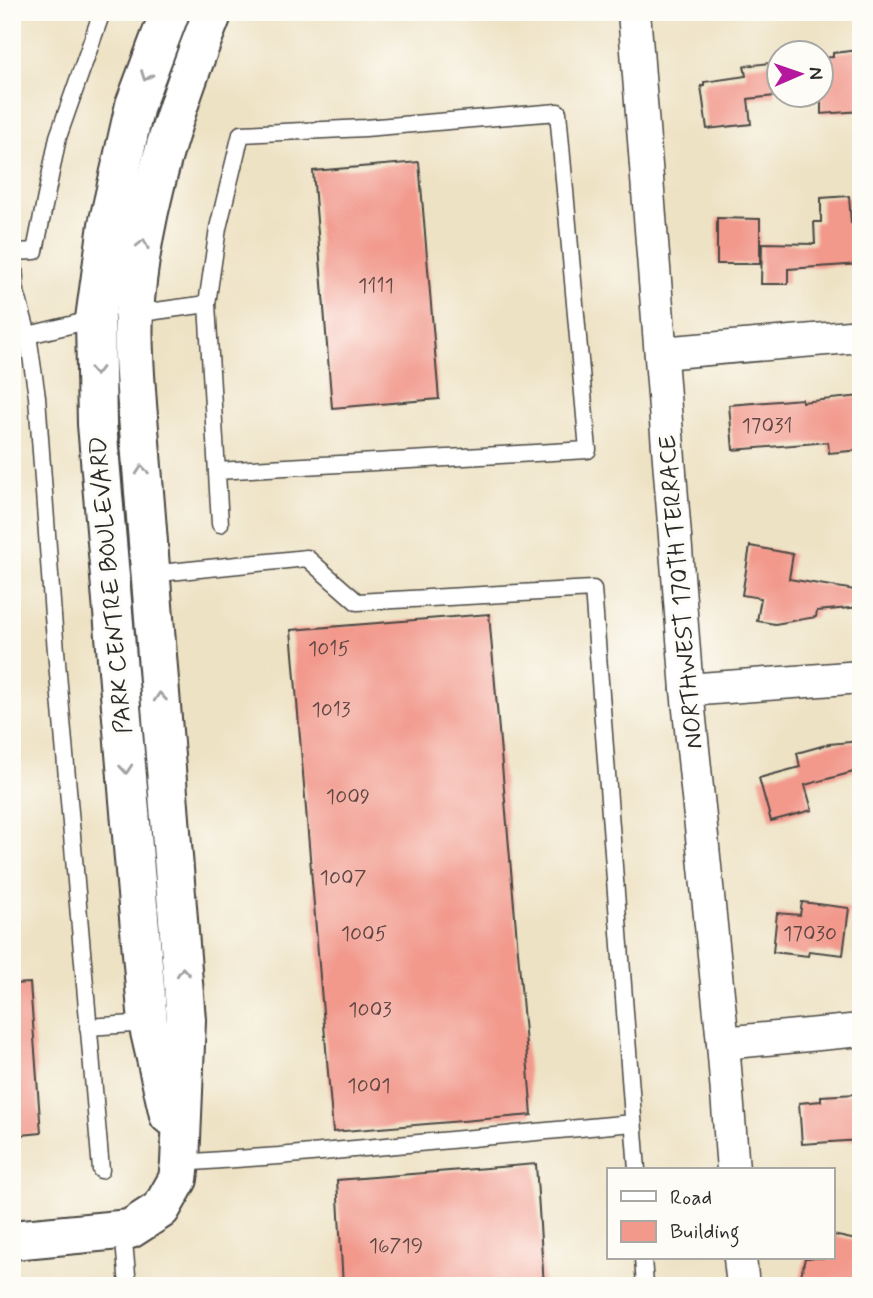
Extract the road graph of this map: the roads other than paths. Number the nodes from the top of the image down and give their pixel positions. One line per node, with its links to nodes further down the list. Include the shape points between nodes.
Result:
1 (102, 12): 5 (lane, via 58,136 35,251)
2 (170, 12): 8 (street, PARK CENTRE BOULEVARD, one-way to 8, via 135,105 108,225)
3 (213, 12): 7 (street, PARK CENTRE BOULEVARD, one-way to 3, via 141,255 162,161)
4 (634, 12): 11 (street, NORTHWEST 170TH TERRACE)
5 (13, 251): 10 (lane)
6 (207, 304): 7 (lane); 12 (lane); 12 (lane, via 218,229 241,134 558,112 588,450)
7 (134, 314): 8 (street); 14 (street, PARK CENTRE BOULEVARD, one-way to 7)
8 (95, 320): 10 (lane); 15 (street, PARK CENTRE BOULEVARD, one-way to 15, via 97,424)
9 (861, 336): 11 (street)
10 (20, 337): 20 (lane, via 37,397)
11 (661, 353): 17 (street, NORTHWEST 170TH TERRACE)
12 (217, 471): 13 (lane)
13 (220, 524)
14 (150, 574): 15 (street); 18 (street, PARK CENTRE BOULEVARD, one-way to 14); 23 (lane, via 307,558 357,602 593,589)
15 (110, 578): 19 (street, PARK CENTRE BOULEVARD, one-way to 19)
16 (861, 677): 17 (street)
17 (687, 690): 22 (street, NORTHWEST 170TH TERRACE)
18 (186, 1020): 19 (street); 24 (street, PARK CENTRE BOULEVARD)
19 (148, 1023): 20 (lane); 24 (street, PARK CENTRE BOULEVARD)
20 (88, 1027): 27 (lane)
21 (861, 1030): 22 (street)
22 (723, 1043): 26 (street, NORTHWEST 170TH TERRACE)
23 (633, 1123): 24 (lane); 25 (lane)
24 (180, 1163): 28 (street, PARK CENTRE BOULEVARD, via 178,1180 161,1209)
25 (637, 1168)
26 (733, 1168)
27 (100, 1170)
28 (123, 1230): 29 (street, PARK CENTRE BOULEVARD); 32 (lane)
29 (12, 1240)
30 (643, 1260): 33 (lane)
31 (740, 1260): 34 (street)
32 (128, 1286)
33 (645, 1286)
34 (743, 1286)

